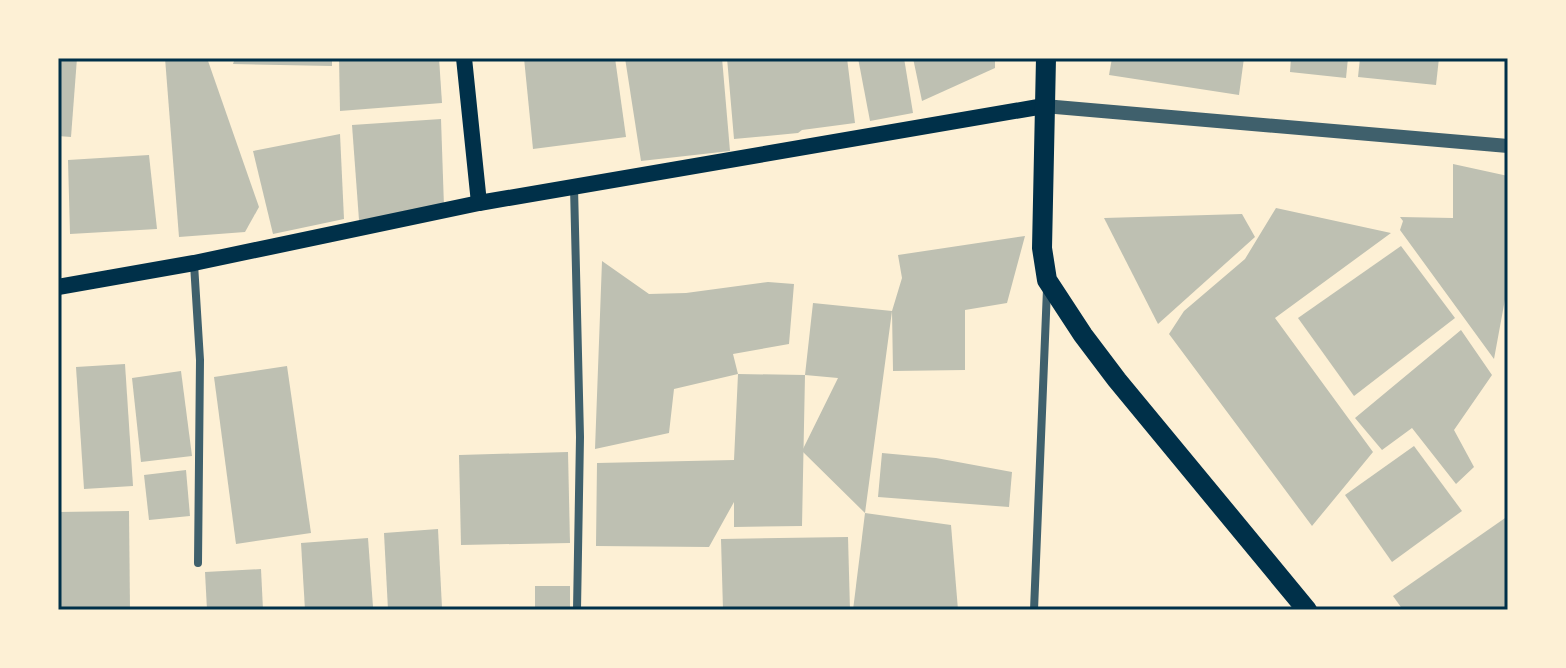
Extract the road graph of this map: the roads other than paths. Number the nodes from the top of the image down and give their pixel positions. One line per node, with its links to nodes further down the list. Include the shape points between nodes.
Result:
1 (464, 58): 6 (main road)
2 (1046, 58): 3 (main road)
3 (1044, 106): 4 (street); 5 (main road); 8 (main road, via 1042,248)
4 (1508, 146)
5 (574, 187): 6 (main road); 11 (street, via 580,437)
6 (479, 203): 7 (main road)
7 (194, 263): 9 (main road); 10 (street, via 200,360)
8 (1047, 280): 12 (street); 13 (main road, via 1127,392)
9 (58, 287)
10 (198, 563)
11 (577, 610)
12 (1034, 610)
13 (1307, 610)

